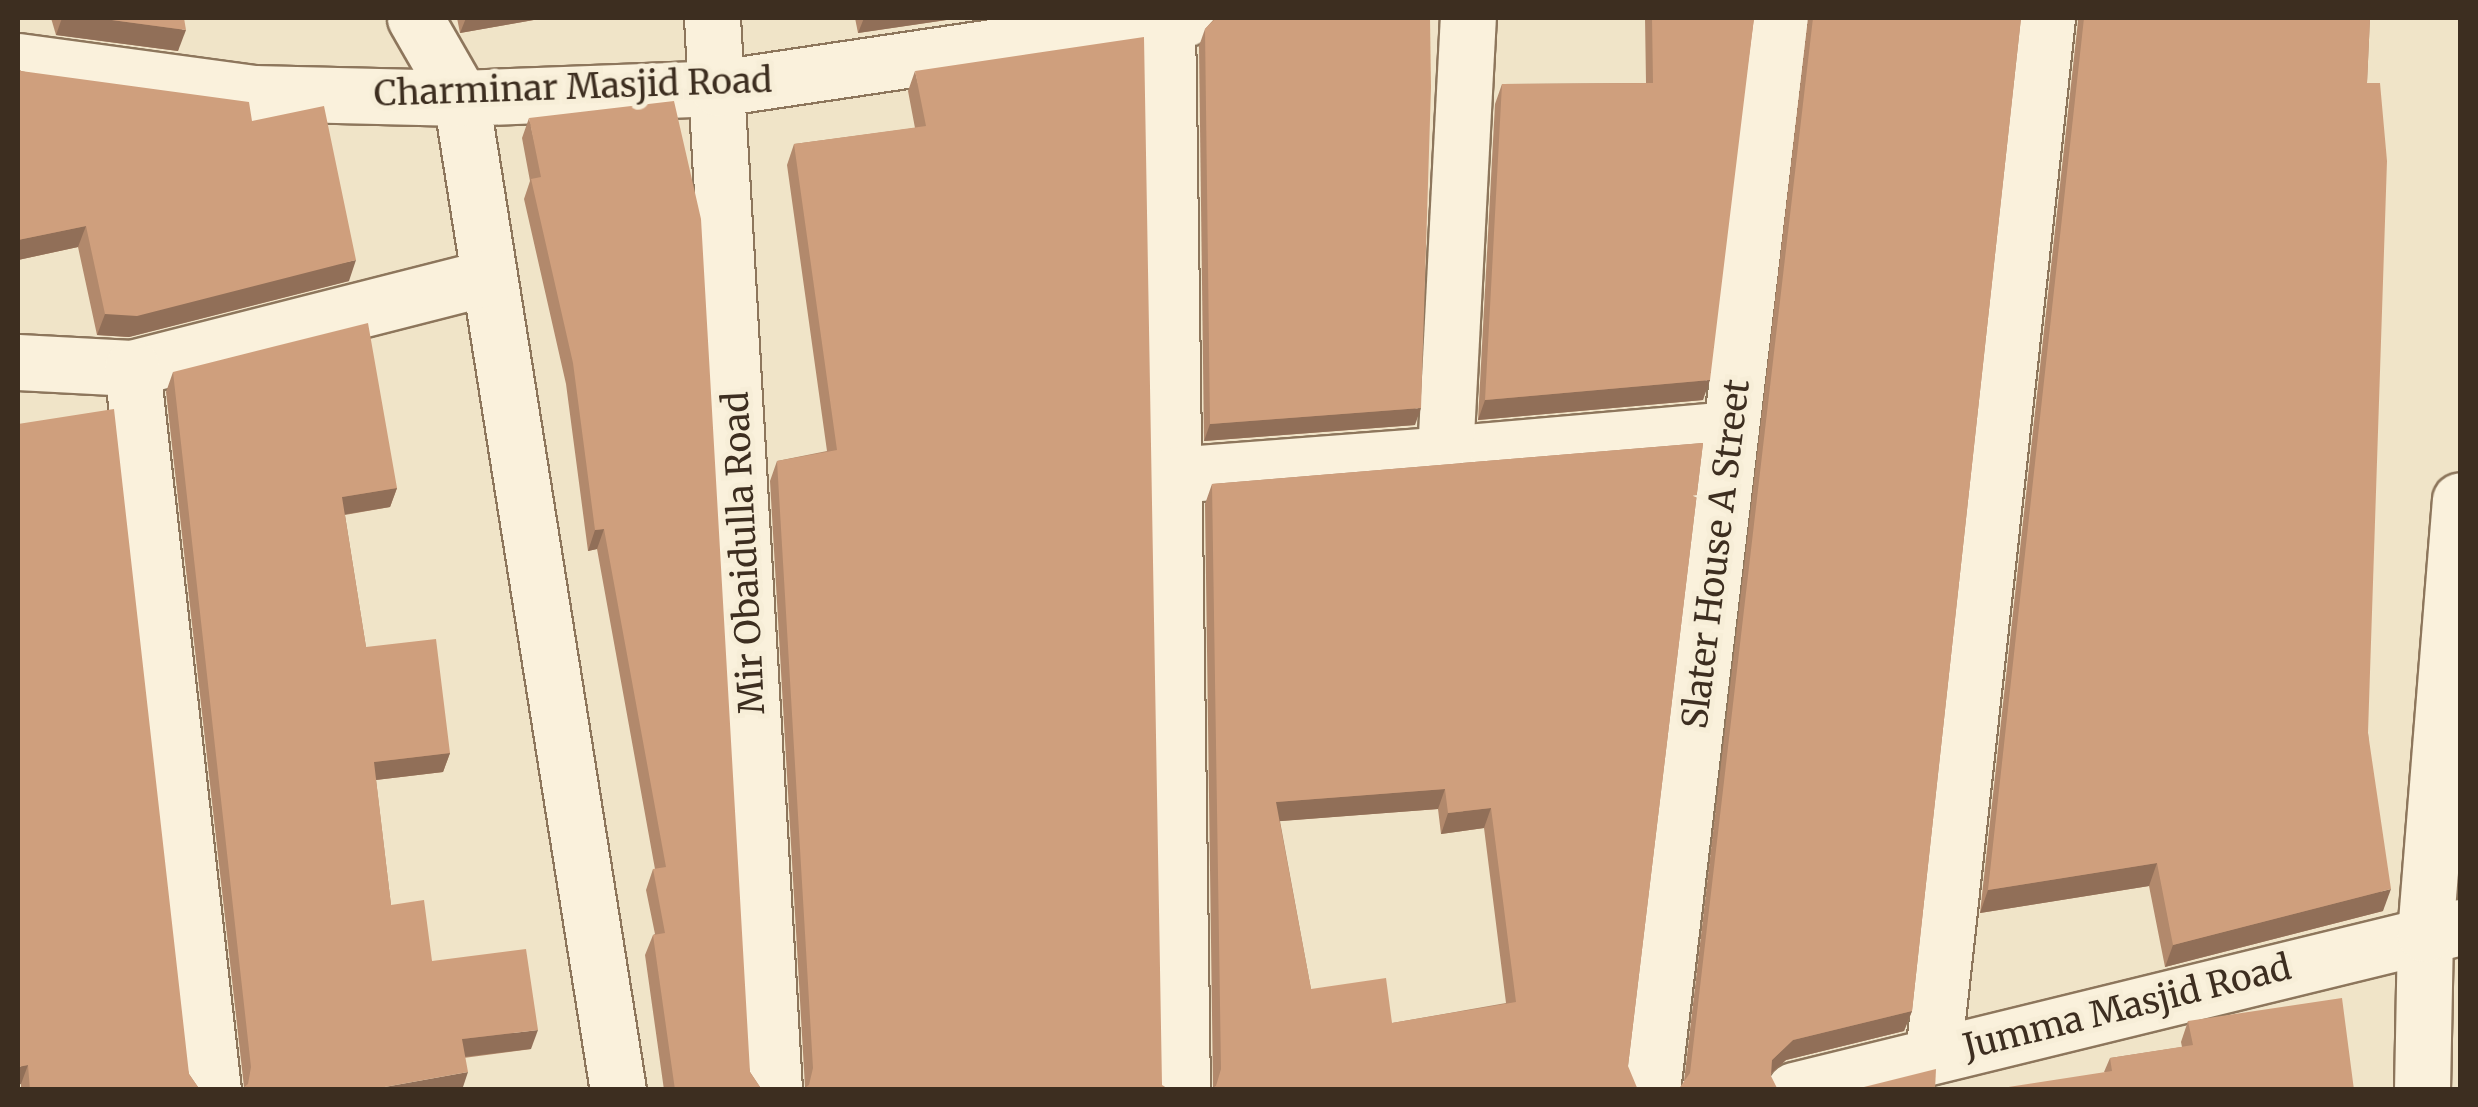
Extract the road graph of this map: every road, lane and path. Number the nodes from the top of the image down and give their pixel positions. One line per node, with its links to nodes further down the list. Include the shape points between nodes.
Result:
1 (415, 18): 9 (street)
2 (712, 18): 8 (street, Mir Obaidulla Road)
3 (1468, 18): 14 (street)
4 (1780, 18): 13 (street, Slater House A Street)
5 (2047, 18): 18 (street)
6 (1173, 19): 8 (street, Charminar Masjid Road); 15 (street)
7 (29, 47): 9 (street, Charminar Masjid Road, via 254,93)
8 (718, 88): 9 (street, Charminar Masjid Road); 21 (street, Mir Obaidulla Road)
9 (461, 98): 10 (street)
10 (489, 277): 12 (street); 20 (street)
11 (18, 362): 12 (street)
12 (132, 368): 19 (street)
13 (1731, 430): 14 (street); 23 (street, Slater House A Street)
14 (1445, 454): 15 (street)
15 (1173, 475): 22 (street)
16 (2459, 532): 17 (street)
17 (2443, 930): 18 (street, Jumma Masjid Road); 25 (street)
18 (1933, 1055): 24 (street, Jumma Masjid Road)
19 (212, 1090)
20 (618, 1090)
21 (774, 1090)
22 (1182, 1090)
23 (1652, 1090)
24 (1794, 1090)
25 (2422, 1090)

